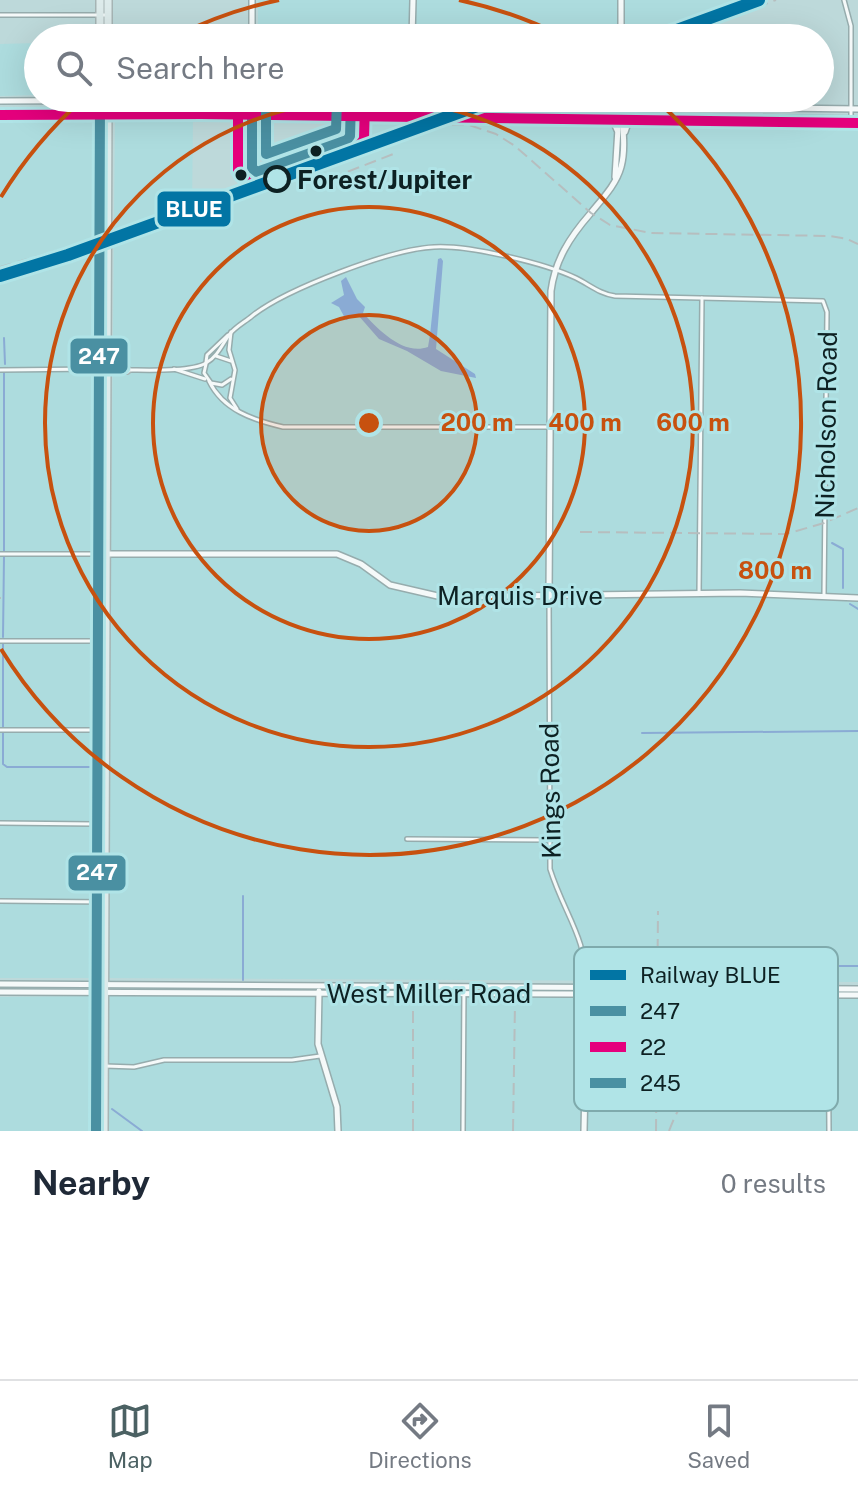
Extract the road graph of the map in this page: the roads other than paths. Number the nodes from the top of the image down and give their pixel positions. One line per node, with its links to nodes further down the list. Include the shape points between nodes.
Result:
1 (100, 0): 8 (main road)
2 (108, 0): 8 (main road)
3 (252, 0): 11 (main road)
4 (413, 0): 12 (main road)
5 (621, 0): 13 (main road)
6 (844, 0): 17 (street, via 851,26)
7 (0, 15): 8 (street)
8 (104, 15): 9 (main road); 10 (main road)
9 (102, 24)
10 (106, 24)
11 (252, 24)
12 (412, 24)
13 (621, 24)
14 (0, 101): 15 (main road)
15 (24, 101)
16 (834, 109): 17 (main road)
17 (854, 109): 31 (street)
18 (24, 110): 19 (main road)
19 (0, 112)
20 (104, 112): 34 (main road)
21 (304, 112): 22 (main road)
22 (351, 112): 25 (main road)
23 (700, 112): 29 (main road)
24 (798, 112): 30 (main road)
25 (409, 113): 26 (main road)
26 (592, 114): 27 (main road); 32 (main road, via 613,121)
27 (621, 115): 28 (main road); 32 (main road)
28 (642, 116): 29 (main road); 32 (main road, via 628,123)
29 (700, 117): 30 (main road)
30 (798, 118): 31 (main road)
31 (854, 119)
32 (621, 136): 33 (main road, via 622,163 608,193 562,252)
33 (554, 271): 35 (street, via 609,295); 36 (street, via 474,249 406,250 296,291); 48 (main road)
34 (104, 295): 37 (main road); 41 (main road)
35 (702, 298): 51 (street); 53 (street, Nicholson Road, via 823,301)
36 (231, 332): 38 (street); 39 (street, via 207,355); 40 (street)
37 (108, 354): 41 (main road); 44 (main road)
38 (215, 356): 39 (street); 40 (street)
39 (206, 364): 42 (street); 46 (street)
40 (233, 364): 45 (street)
41 (104, 369): 43 (street); 44 (street); 50 (main road)
42 (174, 369): 44 (street); 46 (street)
43 (0, 370)
44 (127, 370)
45 (233, 377): 46 (street, via 222,385); 47 (street, via 230,398)
46 (208, 380): 47 (street)
47 (239, 413): 48 (street, via 283,427)
48 (551, 427): 52 (main road)
49 (0, 554): 50 (street, Marquis Drive)
50 (103, 554): 52 (main road, Marquis Drive, via 337,554 390,585 427,595); 56 (main road)
51 (699, 594): 52 (main road, Marquis Drive); 53 (main road, Marquis Drive)
52 (549, 596): 62 (street, Kings Road)
53 (824, 598): 54 (main road, Marquis Drive)
54 (858, 598)
55 (0, 641): 56 (street)
56 (102, 641): 58 (main road)
57 (0, 730): 58 (street)
58 (102, 730): 60 (main road)
59 (0, 823): 60 (street)
60 (102, 824): 64 (main road)
61 (407, 839): 62 (street)
62 (548, 840): 65 (street, Kings Road, via 550,869)
63 (0, 901): 64 (street)
64 (101, 902): 67 (main road)
65 (583, 947)
66 (2, 984): 67 (main road, West Miller Road); 71 (main road)
67 (101, 988): 68 (main road, West Miller Road); 71 (main road, West Miller Road); 73 (main road)
68 (319, 989): 69 (main road, West Miller Road); 72 (main road)
69 (464, 990): 70 (main road, West Miller Road); 79 (street)
70 (574, 991)
71 (2, 992)
72 (320, 1056): 73 (street); 78 (main road, via 334,1094)
73 (101, 1067): 76 (main road); 77 (main road)
74 (584, 1111): 80 (main road)
75 (829, 1111): 81 (street)
76 (96, 1131)
77 (104, 1131)
78 (338, 1131)
79 (463, 1131)
80 (584, 1131)
81 (829, 1131)

